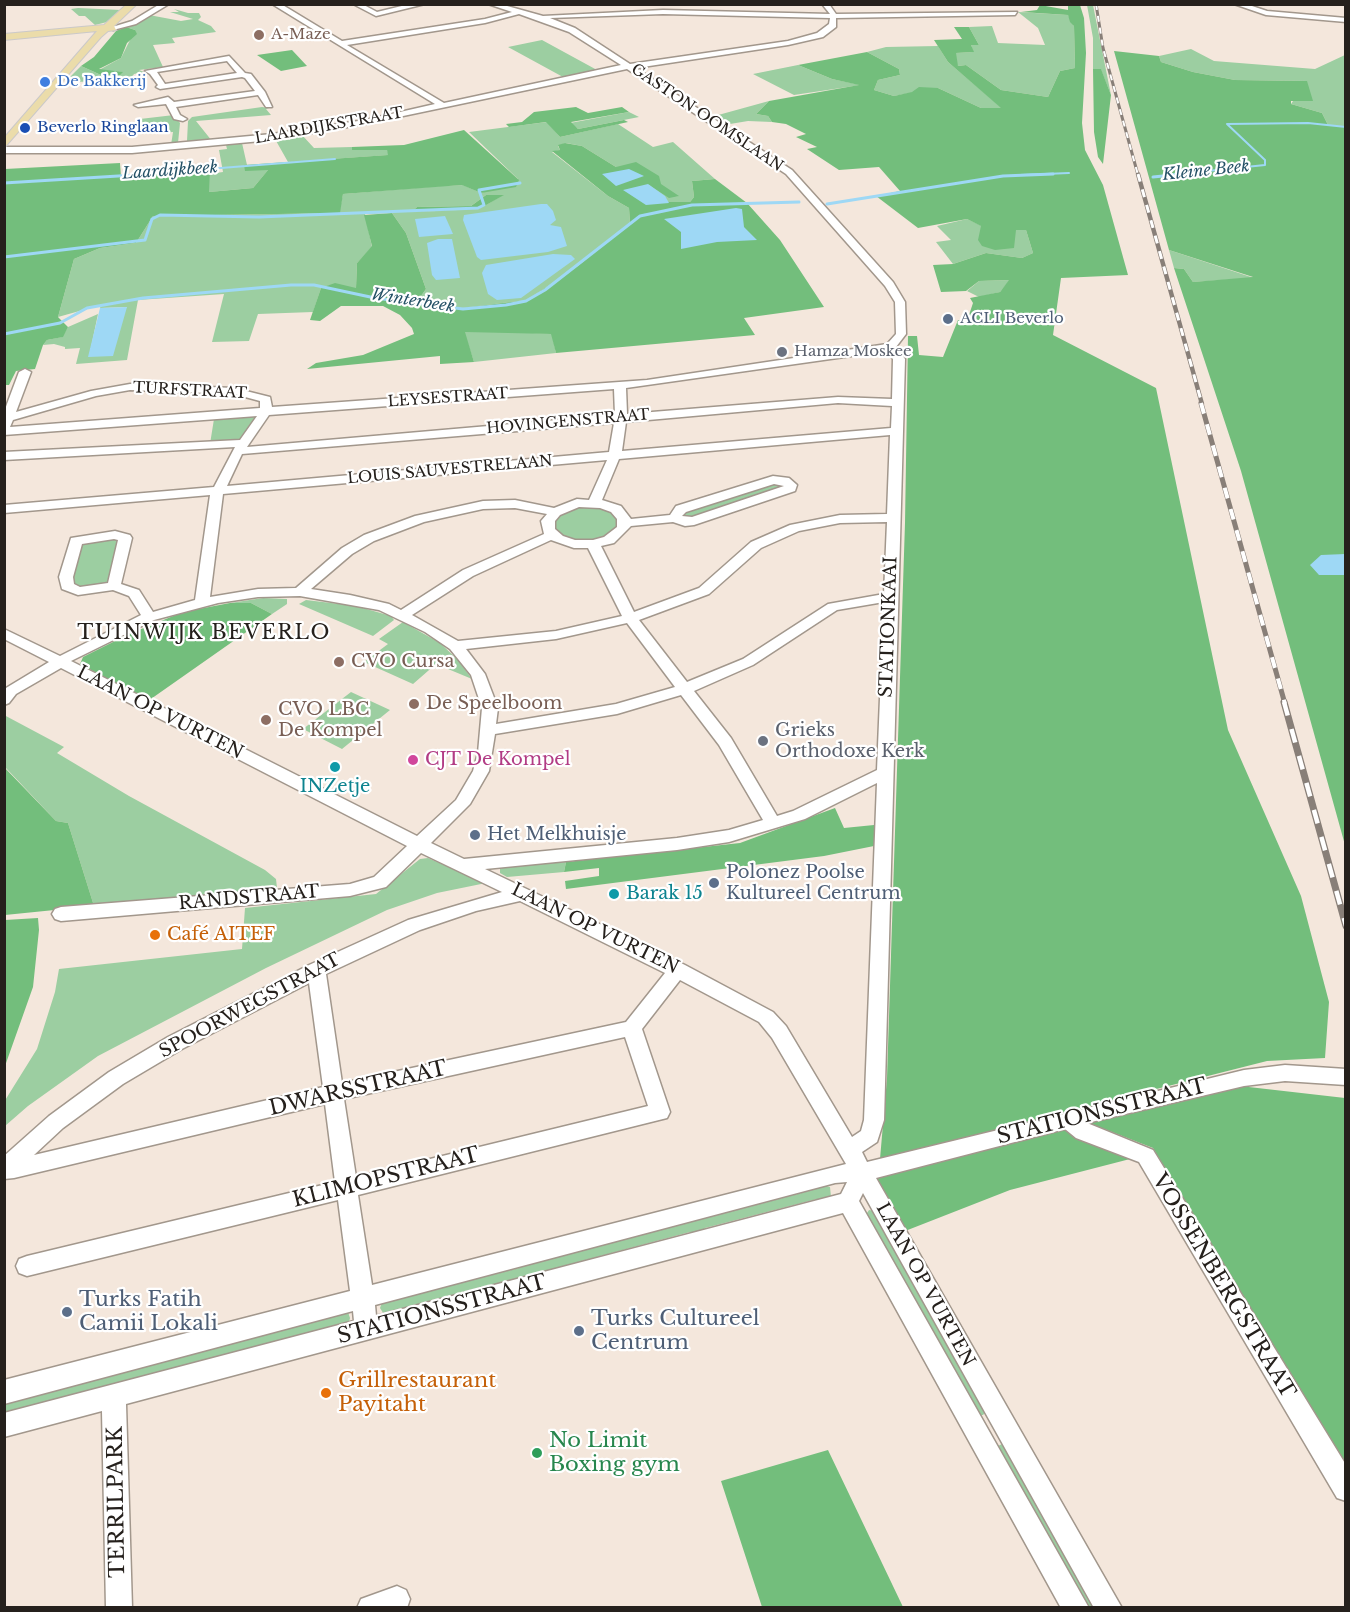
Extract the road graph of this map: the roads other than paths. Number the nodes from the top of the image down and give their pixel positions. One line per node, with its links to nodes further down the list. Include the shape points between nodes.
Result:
1 (134, 4): 15 (main road)
2 (141, 4): 15 (main road)
3 (166, 4): 15 (street, via 134,24)
4 (275, 4): 17 (street)
5 (358, 4): 6 (street, via 376,14)
6 (422, 4)
7 (491, 4): 10 (street, GASTON OOMSLAAN)
8 (825, 4): 12 (street)
9 (1237, 4): 14 (street, via 1266,13)
10 (520, 12): 13 (street, GASTON OOMSLAAN); 17 (street)
11 (1016, 13): 12 (street)
12 (833, 16): 13 (street, via 663,12); 18 (street, LAARDIJKSTRAAT, via 829,30 808,39)
13 (541, 17): 18 (street, GASTON OOMSLAAN, via 572,30)
14 (1346, 20)
15 (107, 29): 16 (main road); 26 (main road, via 85,60 65,75)
16 (4, 37)
17 (343, 43): 25 (street)
18 (629, 67): 25 (street, LAARDIJKSTRAAT); 31 (street, GASTON OOMSLAAN, via 789,172 889,284 900,302 901,334)
19 (242, 75): 20 (street); 20 (street, via 229,58 146,73 154,86); 21 (street, via 248,76)
20 (160, 87): 22 (street)
21 (261, 92): 22 (street); 24 (street)
22 (171, 103): 23 (street); 27 (street, via 184,116)
23 (138, 105)
24 (269, 105)
25 (442, 105): 27 (street, LAARDIJKSTRAAT, via 304,132)
26 (4, 145)
27 (182, 146): 29 (street, LAARDIJKSTRAAT)
28 (4, 150): 29 (street, LAARDIJKSTRAAT)
29 (48, 152): 30 (street, LAARDIJKSTRAAT)
30 (4, 155)
31 (890, 347): 33 (street, LEYSESTRAAT, via 707,376); 34 (street, STATIONKAAI, via 898,359)
32 (25, 372): 37 (street)
33 (620, 385): 35 (street, LEYSESTRAAT); 36 (street)
34 (897, 403): 36 (street, HOVINGENSTRAAT, via 843,399); 38 (street, STATIONKAAI)
35 (266, 411): 37 (street, LEYSESTRAAT); 37 (street, TURFSTRAAT, via 266,399 254,395 150,386 114,389); 39 (street)
36 (621, 418): 39 (street, HOVINGENSTRAAT); 40 (street)
37 (6, 425)
38 (896, 430): 40 (street, LOUIS SAUVESTRELAAN); 47 (street, STATIONKAAI)
39 (241, 447): 41 (street, HOVINGENSTRAAT); 42 (street)
40 (615, 455): 42 (street, LOUIS SAUVESTRELAAN); 43 (street)
41 (4, 456)
42 (219, 490): 44 (street, LOUIS SAUVESTRELAAN); 54 (street, via 214,502)
43 (594, 503): 45 (street, via 577,503); 48 (street, via 616,509)
44 (4, 509)
45 (555, 512): 49 (street, via 547,525); 52 (street, via 515,504 483,505 420,519 346,551)
46 (674, 518): 46 (street, via 694,521 786,491 791,485 773,480 681,509); 48 (street)
47 (892, 518): 53 (street, STATIONKAAI); 57 (street, via 840,519 787,531 742,555 704,591)
48 (625, 523): 50 (street, via 616,537)
49 (552, 535): 50 (street, via 574,544); 55 (street, via 468,573)
50 (593, 544): 57 (street)
51 (114, 586): 51 (street, via 125,538 115,535 76,541 67,586 78,591); 56 (street, via 134,593)
52 (300, 592): 54 (street, RANDSTRAAT, via 258,593); 55 (street, RANDSTRAAT, via 350,599)
53 (890, 597): 61 (street, via 833,607 748,662); 64 (street, STATIONKAAI)
54 (202, 602): 56 (street, RANDSTRAAT)
55 (404, 614): 59 (street, RANDSTRAAT)
56 (149, 617): 60 (street, RANDSTRAAT)
57 (630, 618): 59 (street, via 556,635); 61 (street)
58 (4, 633): 60 (street, LAAN OP VURTEN)
59 (455, 646): 63 (street, RANDSTRAAT, via 478,674 489,708)
60 (60, 662): 62 (street, RANDSTRAAT, via 11,691); 66 (street, LAAN OP VURTEN)
61 (684, 689): 63 (street, via 617,709); 65 (street, via 736,758)
62 (4, 700)
63 (489, 730): 66 (street, RANDSTRAAT, via 486,753 474,785 462,804)
64 (884, 773): 65 (street, via 799,816); 76 (street, STATIONKAAI, via 874,1120 870,1136)
65 (774, 824): 67 (street, via 704,841)
66 (422, 846): 67 (street, LAAN OP VURTEN); 69 (street, RANDSTRAAT, via 380,882 363,888)
67 (466, 865): 68 (street, LAAN OP VURTEN)
68 (524, 894): 70 (street, SPOORWEGSTRAAT, via 414,925); 71 (street, LAAN OP VURTEN)
69 (61, 914)
70 (316, 970): 74 (street); 77 (street, SPOORWEGSTRAAT, via 116,1078 56,1122)
71 (678, 970): 72 (street); 76 (street, LAAN OP VURTEN, via 765,1017 779,1032)
72 (632, 1028): 74 (street, DWARSSTRAAT); 79 (street, KLIMOPSTRAAT, via 660,1112)
73 (1346, 1077): 75 (street, STATIONSSTRAAT, via 1285,1073 1244,1078)
74 (335, 1094): 77 (street, DWARSSTRAAT); 79 (street)
75 (1069, 1119): 78 (street, STATIONSSTRAAT); 89 (street, VOSSENBERGSTRAAT, via 1083,1132 1146,1156)
76 (848, 1150): 78 (street, LAAN OP VURTEN)
77 (9, 1170)
78 (862, 1172): 80 (street); 82 (street, STATIONSSTRAAT, via 835,1174); 86 (street, LAAN OP VURTEN)
79 (347, 1187): 81 (street, KLIMOPSTRAAT); 82 (street)
80 (848, 1202): 83 (street, STATIONSSTRAAT); 88 (street, LAAN OP VURTEN)
81 (27, 1266)
82 (363, 1299): 83 (street); 84 (street, STATIONSSTRAAT)
83 (367, 1330): 85 (street, STATIONSSTRAAT)
84 (4, 1392)
85 (114, 1397): 87 (street, STATIONSSTRAAT); 91 (street, TERRILPARK)
86 (1002, 1422): 88 (street); 94 (street, LAAN OP VURTEN)
87 (4, 1425)
88 (978, 1433): 93 (street, LAAN OP VURTEN)
89 (1346, 1489)
90 (398, 1599): 92 (street)
91 (119, 1608)
92 (370, 1608)
93 (1076, 1608)
94 (1109, 1608)

